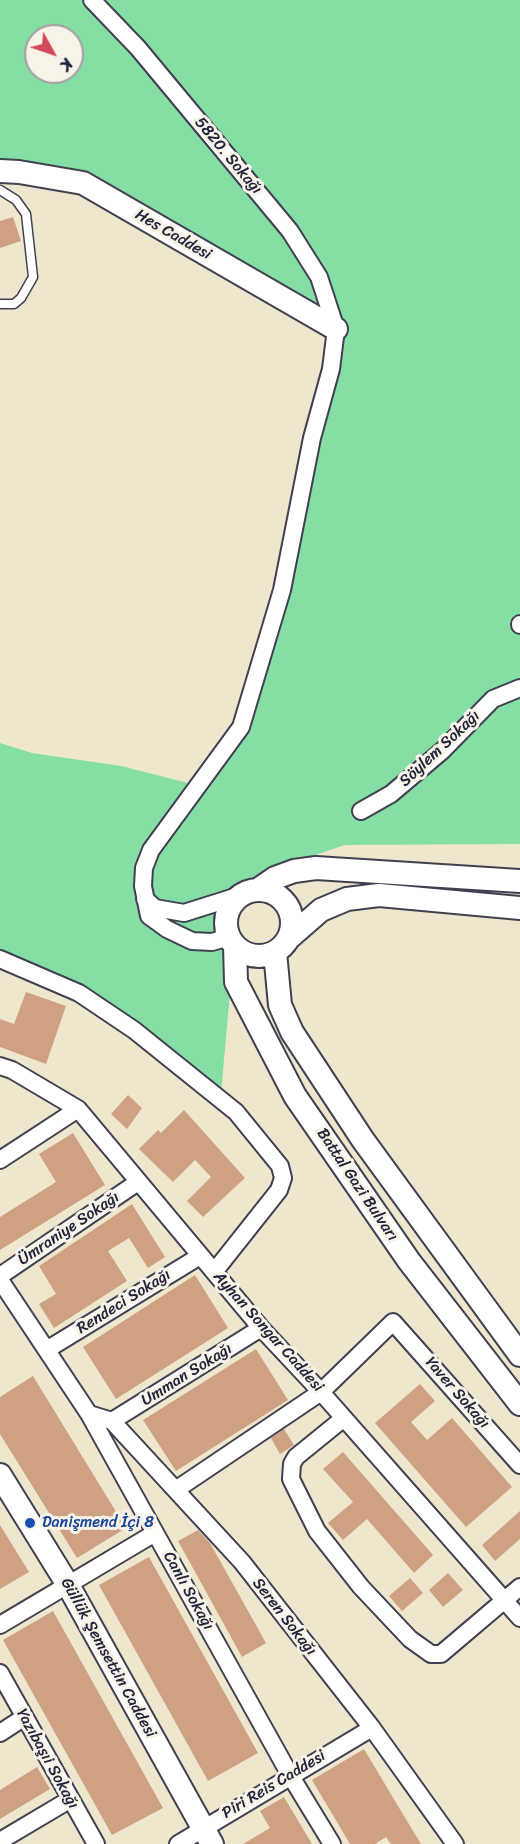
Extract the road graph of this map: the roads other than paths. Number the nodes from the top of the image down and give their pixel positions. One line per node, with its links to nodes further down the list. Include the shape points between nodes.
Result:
1 (92, 0): 5 (street, 5820. Sokağı, via 138,48 290,231 320,277)
2 (0, 171): 5 (street, Hes Caddesi, via 83,183)
3 (0, 190): 4 (lane, via 16,200 26,214 33,277 21,298)
4 (0, 304)
5 (336, 329): 10 (street, via 331,369 312,438 282,590 241,727 151,850 144,868)
6 (520, 688): 7 (street, Söylem Sokağı, via 493,699 442,751 391,794)
7 (361, 811)
8 (520, 881): 9 (street, via 316,868 285,875)
9 (249, 893): 10 (street, via 184,913 155,908); 12 (street, via 226,915); 13 (street, via 270,891 288,905 292,915)
10 (145, 899): 12 (street, via 149,916 175,933 192,941)
11 (520, 908): 13 (street, via 379,895 347,899 321,910)
12 (232, 942): 13 (street, via 254,956); 26 (street, Battal Gazi Bulvarı, via 236,982 295,1096 408,1261)
13 (283, 944): 24 (street, Battal Gazi Bulvarı, via 280,1005 292,1032 363,1140)
14 (0, 959): 20 (street, via 79,993 134,1030 236,1112 280,1166 283,1178 279,1190)
15 (0, 1066): 16 (street, Ayhan Songar Caddesi)
16 (78, 1109): 17 (street); 18 (street, Ayhan Songar Caddesi)
17 (0, 1160)
18 (138, 1182): 19 (street, Ayhan Songar Caddesi); 21 (street, Ümraniye Sokağı)
19 (200, 1256): 20 (street, Ayhan Songar Caddesi); 23 (street, Rendeci Sokağı)
20 (214, 1272): 22 (street, Ayhan Songar Caddesi)
21 (0, 1278): 23 (street, Canlı Sokağı)
22 (261, 1328): 25 (street, Ayhan Songar Caddesi); 29 (street, Umman Sokağı)
23 (48, 1349): 27 (street, Canlı Sokağı)
24 (520, 1355)
25 (321, 1392): 28 (street, Ayhan Songar Caddesi); 30 (street, Yaver Sokağı, via 393,1322); 32 (street)
26 (520, 1404)
27 (89, 1414): 29 (street, Seren Sokağı); 33 (street, Canlı Sokağı)
28 (344, 1418): 36 (street, Ayhan Songar Caddesi); 36 (street, via 296,1457 291,1479 317,1531 361,1587 410,1639 436,1655)
29 (112, 1421): 32 (street, Seren Sokağı)
30 (520, 1465)
31 (0, 1475): 34 (street, Güllük Şemsettin Caddesi)
32 (177, 1489): 41 (street, Seren Sokağı, via 242,1562)
33 (155, 1533): 34 (street); 43 (street, Canlı Sokağı)
34 (68, 1585): 38 (street); 45 (street, Güllük Şemsettin Caddesi)
35 (520, 1587): 36 (street)
36 (504, 1599): 37 (street, Ayhan Songar Caddesi)
37 (520, 1618)
38 (0, 1624)
39 (0, 1672): 40 (street, Yazıbaşıi Sokağı)
40 (24, 1718): 42 (street); 44 (street, Yazıbaşıi Sokağı)
41 (372, 1728): 43 (street, Piri Reis Caddesi); 50 (street, Seren Sokağı)
42 (0, 1732)
43 (290, 1775): 45 (street, Piri Reis Caddesi); 49 (street, Canlı Sokağı)
44 (69, 1800): 46 (street); 47 (street, Yazıbaşıi Sokağı)
45 (208, 1836): 48 (street, Piri Reis Caddesi)
46 (0, 1841)
47 (96, 1844)
48 (178, 1844)
49 (332, 1844)
50 (455, 1844)

